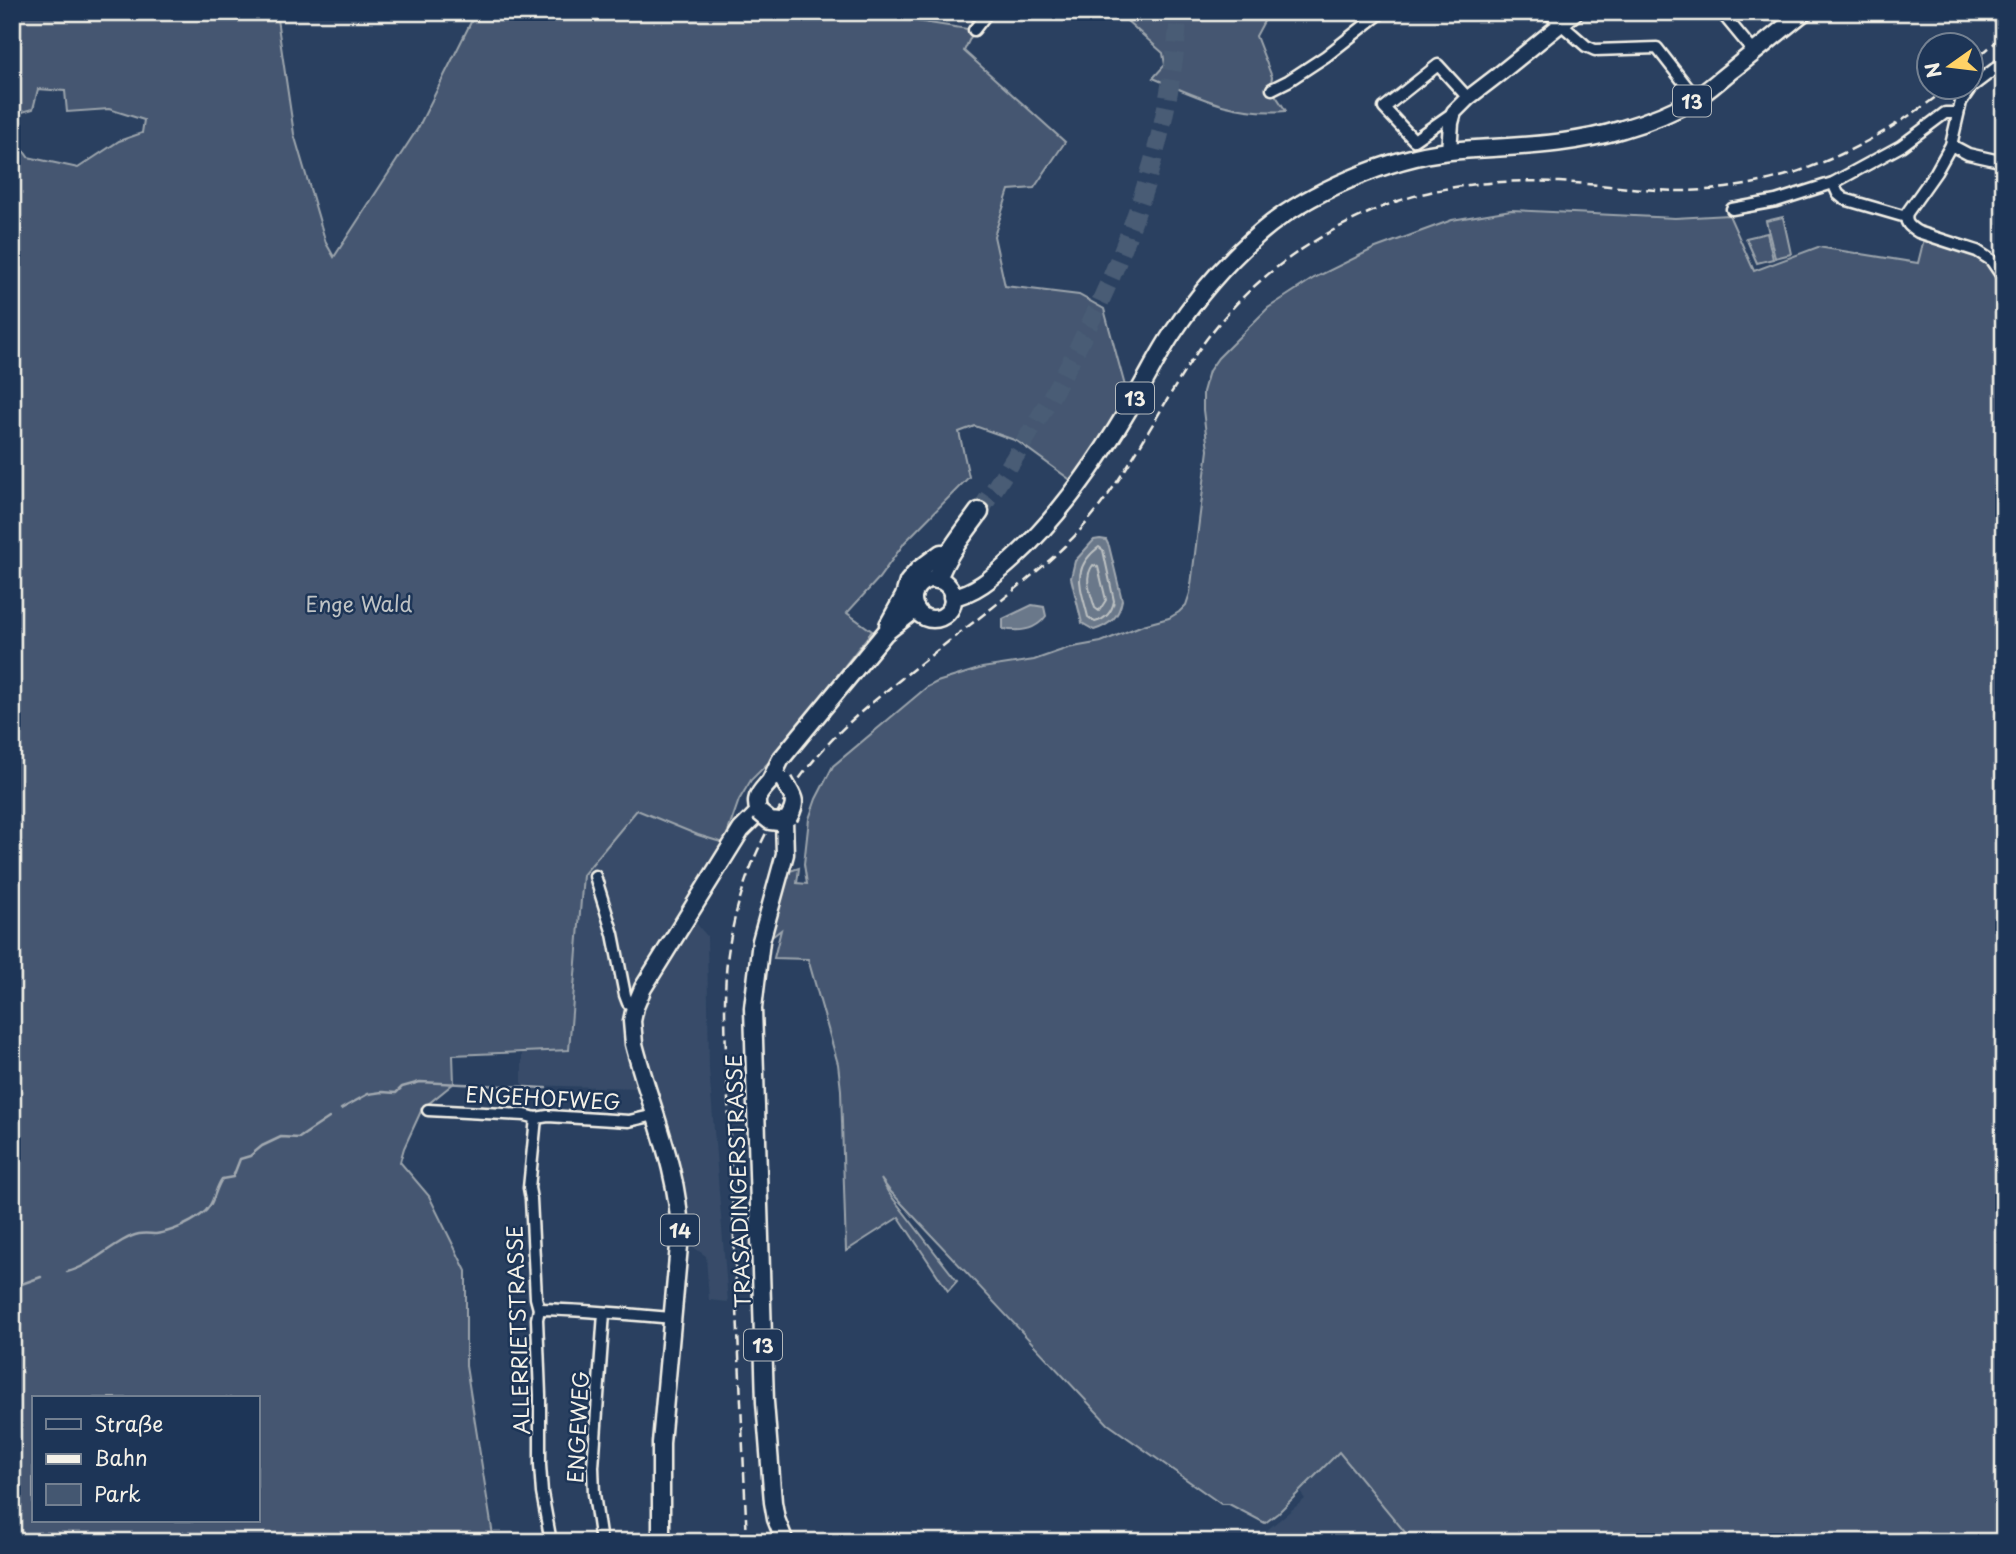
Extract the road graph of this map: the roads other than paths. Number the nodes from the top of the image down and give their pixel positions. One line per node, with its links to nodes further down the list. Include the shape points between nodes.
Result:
1 (988, 12): 10 (street)
2 (1382, 12): 13 (street, via 1326,56)
3 (1546, 12): 9 (street)
4 (1576, 12): 9 (street)
5 (1721, 12): 11 (street)
6 (1804, 12): 11 (main road, 13)
7 (1999, 12): 8 (main road)
8 (2004, 19)
9 (1561, 25): 14 (street); 15 (street, via 1595,50 1657,48)
10 (974, 30)
11 (1754, 52): 15 (main road, 13)
12 (2004, 62): 17 (street, via 1971,87)
13 (1272, 89)
14 (1468, 98): 16 (street); 16 (street, via 1438,65 1384,108 1414,140)
15 (1696, 99): 19 (main road, 13, via 1648,121 1597,136)
16 (1454, 112): 19 (street)
17 (1958, 113): 18 (street); 21 (street, via 1945,113 1901,146)
18 (1951, 145): 20 (street); 23 (street)
19 (1449, 151): 28 (main road, 13, via 1393,163 1323,192 1261,231 1184,317 1114,433 1049,522 990,579 975,590)
20 (2004, 162)
21 (1833, 183): 22 (street); 23 (street, via 1844,200)
22 (1732, 209)
23 (1906, 217): 24 (street, via 1918,232 1978,251 1992,260)
24 (2004, 279)
25 (979, 512): 26 (highway)
26 (949, 548): 27 (highway); 30 (main road, via 908,582)
27 (937, 579): 28 (main road, via 948,586); 29 (main road, via 925,580 916,589)
28 (952, 597): 29 (main road, 13, via 950,608 941,617 929,618)
29 (916, 609): 30 (main road, 13)
30 (885, 633): 31 (main road, 13)
31 (801, 736): 32 (main road, 13); 32 (main road, 13, via 781,759)
32 (776, 782): 33 (main road, 13, via 759,793); 34 (main road, 13, bridge, via 794,797 794,808)
33 (757, 809): 34 (main road, bridge, via 770,821); 36 (main road, 14)
34 (784, 820): 46 (main road, TRASADINGERSTRASSE / 13, via 785,854 761,941 753,1018 766,1415 773,1502)
35 (595, 876): 36 (street, via 625,995)
36 (635, 1007): 38 (main road, 14, via 634,1044)
37 (428, 1110): 39 (street, ENGEHOFWEG)
38 (655, 1115): 39 (street, ENGEHOFWEG, via 629,1121); 42 (main road, 14, via 680,1214)
39 (536, 1118): 40 (street, ALLERRIETSTRASSE, via 529,1188)
40 (538, 1309): 41 (street); 43 (street, ALLERRIETSTRASSE, via 540,1465)
41 (604, 1313): 42 (street); 44 (street, ENGEWEG, via 593,1466)
42 (672, 1318): 45 (main road, 14, via 661,1443)
43 (551, 1542)
44 (601, 1542)
45 (661, 1542)
46 (785, 1542)

